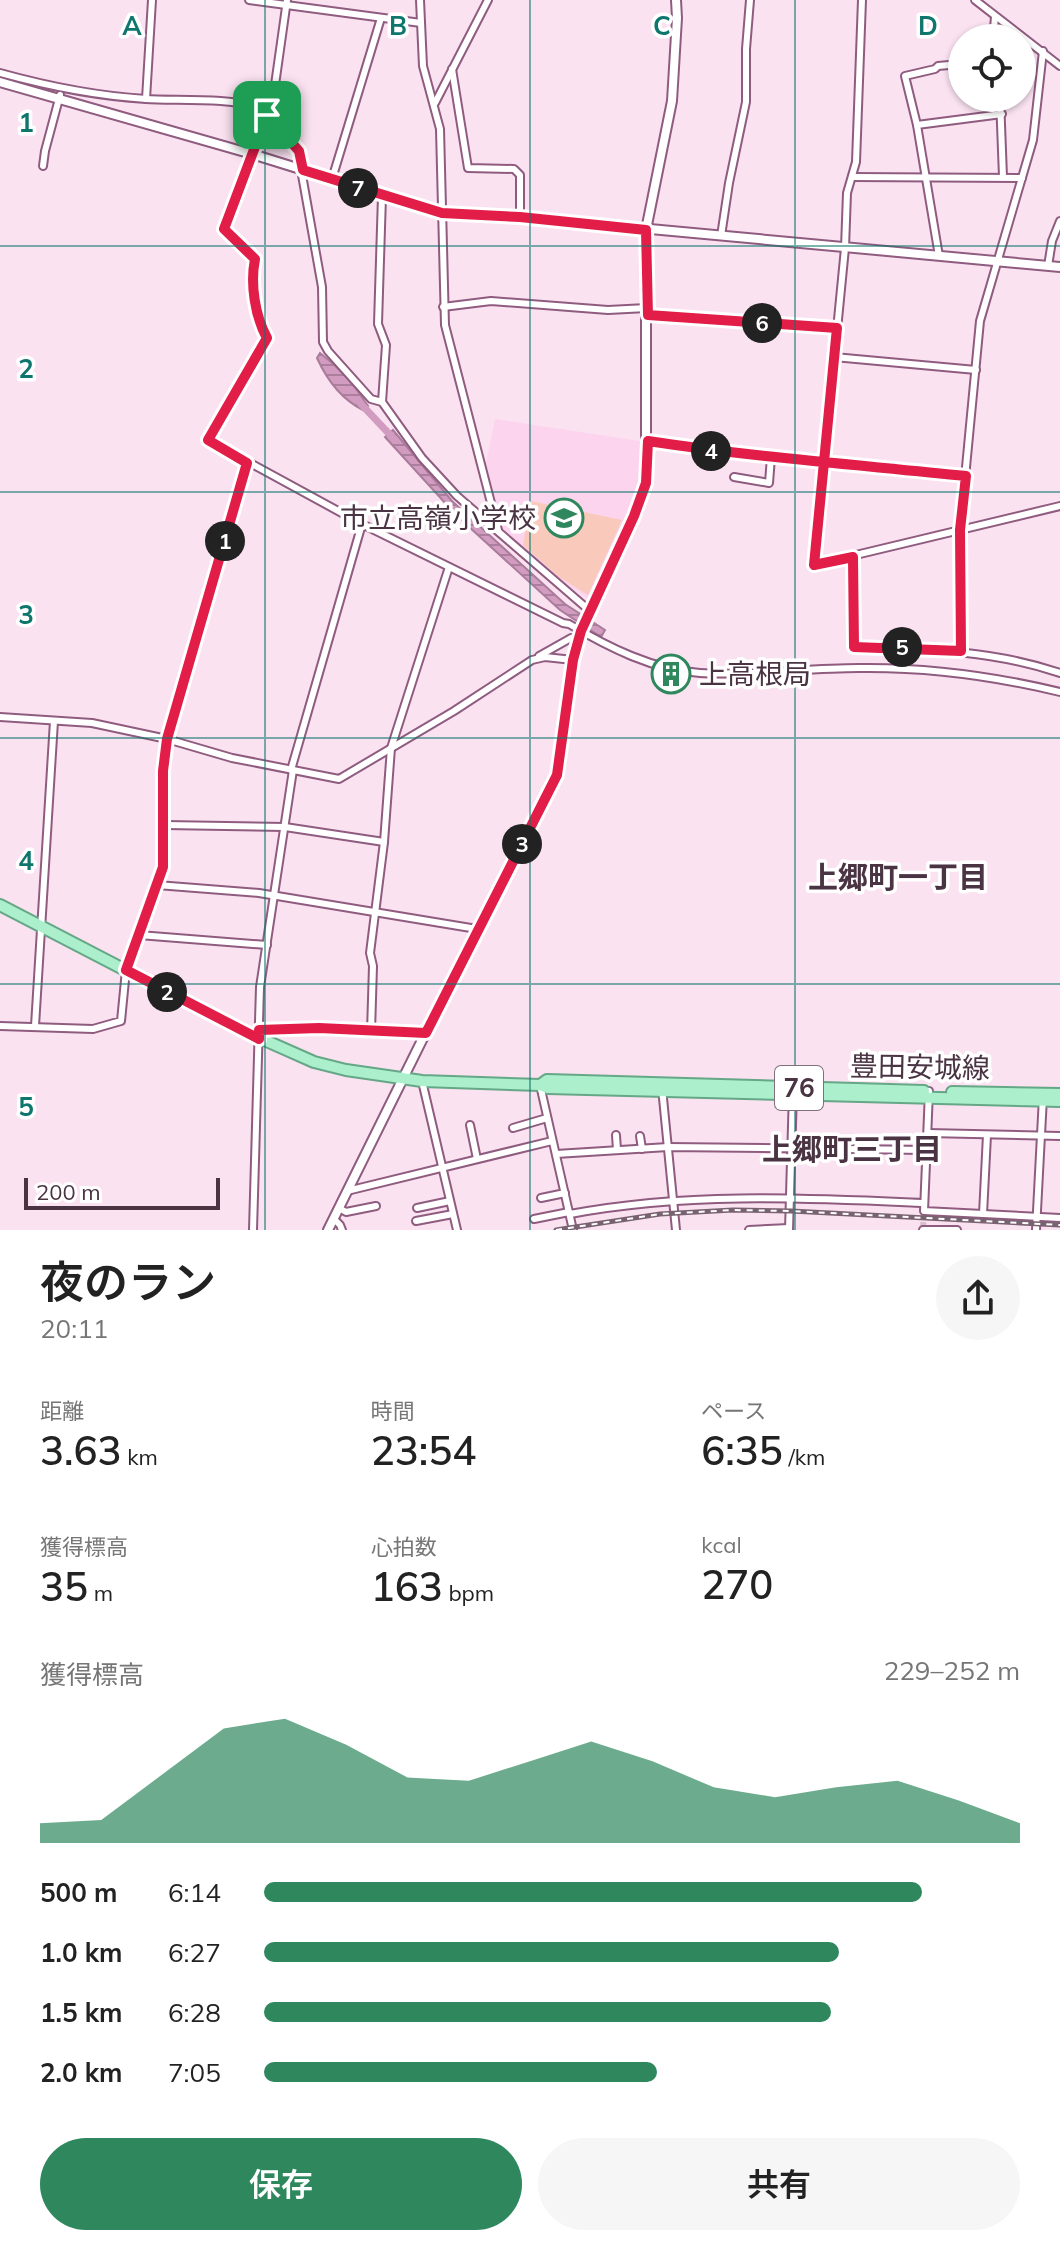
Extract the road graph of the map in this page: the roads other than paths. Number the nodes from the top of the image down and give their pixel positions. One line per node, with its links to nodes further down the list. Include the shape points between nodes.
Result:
1 (152, 0): 22 (street)
2 (249, 0): 9 (street)
3 (420, 0): 12 (street)
4 (488, 0): 17 (street)
5 (676, 0): 39 (street, via 672,101)
6 (750, 0): 40 (street, via 746,102)
7 (862, 0): 31 (street)
8 (975, 0): 10 (street)
9 (287, 3): 11 (street); 25 (street)
10 (995, 17): 13 (street); 14 (street)
11 (381, 18): 12 (street); 34 (street)
12 (421, 23): 23 (street, via 423,66)
13 (994, 24)
14 (1043, 51): 16 (street); 33 (street, via 1033,140)
15 (948, 65): 26 (street, via 905,76)
16 (1060, 66)
17 (452, 69): 23 (street); 37 (street, via 468,168 514,169 520,175)
18 (0, 73): 20 (street)
19 (0, 82): 21 (street)
20 (60, 88): 21 (street); 22 (street)
21 (59, 99): 27 (street); 28 (street)
22 (146, 99): 25 (street, via 241,104)
23 (435, 103): 36 (street)
24 (1002, 114): 26 (street); 32 (street)
25 (267, 115): 27 (street); 29 (street, via 299,151)
26 (917, 125): 30 (street)
27 (252, 154): 29 (street); 55 (street, via 224,229 255,259 256,304 267,338 208,440)
28 (43, 166)
29 (303, 170): 34 (street); 51 (street, via 322,287 323,342 371,399)
30 (927, 176): 31 (street); 32 (street); 42 (street)
31 (852, 177): 41 (street)
32 (1003, 177): 33 (street)
33 (1022, 178): 43 (street)
34 (332, 179): 35 (street)
35 (382, 196): 36 (street); 51 (street)
36 (442, 213): 37 (street); 46 (street)
37 (520, 217): 39 (street)
38 (1060, 221): 44 (street)
39 (646, 230): 40 (street); 47 (street)
40 (721, 236): 41 (street)
41 (845, 248): 42 (street); 48 (street)
42 (939, 256): 43 (street)
43 (999, 261): 44 (street); 50 (street, via 980,321)
44 (1048, 266): 45 (street)
45 (1060, 267)
46 (443, 307): 47 (street, via 491,301); 60 (street)
47 (648, 311): 48 (street); 52 (street)
48 (837, 328): 49 (street)
49 (834, 357): 50 (street); 54 (street)
50 (976, 370): 56 (street)
51 (382, 402): 60 (street, via 422,458)
52 (648, 441): 53 (street); 64 (street, via 646,483)
53 (771, 457): 54 (street); 57 (street, via 769,483)
54 (824, 462): 56 (street); 62 (street, via 814,565)
55 (247, 463): 59 (street); 73 (street)
56 (966, 476): 61 (street)
57 (734, 477)
58 (1060, 506): 61 (street)
59 (362, 524): 63 (street); 75 (street)
60 (498, 530): 64 (street)
61 (960, 530): 62 (street); 66 (street)
62 (853, 557): 66 (street, via 854,647)
63 (449, 567): 64 (street); 74 (street)
64 (585, 622): 68 (street); 70 (street, via 611,648 697,673 928,669)
65 (571, 638): 67 (street)
66 (961, 651): 69 (street, via 1029,662)
67 (532, 660): 68 (street); 74 (street)
68 (573, 660): 84 (street, via 557,775)
69 (1060, 673)
70 (1060, 692)
71 (0, 717): 72 (street)
72 (54, 721): 73 (street, via 92,723); 83 (street)
73 (167, 739): 75 (street); 76 (street)
74 (391, 748): 75 (street, via 339,779); 78 (street)
75 (292, 770): 77 (street)
76 (165, 825): 77 (street); 79 (street)
77 (285, 827): 78 (street); 80 (street)
78 (384, 842): 82 (street)
79 (157, 885): 80 (street); 85 (street)
80 (275, 895): 82 (street); 86 (street)
81 (0, 905): 83 (main road, 豊田安城線 / 76)
82 (376, 910): 84 (street); 90 (street, via 370,953)
83 (42, 927): 87 (main road, 豊田安城線 / 76); 89 (street)
84 (477, 929): 91 (street)
85 (139, 935): 86 (street); 87 (street)
86 (267, 945): 92 (street)
87 (126, 970): 89 (street, via 118,1023 93,1029); 92 (main road, 豊田安城線 / 76)
88 (0, 1026): 89 (street)
89 (35, 1026)
90 (371, 1032): 91 (street); 92 (street, via 319,1028)
91 (426, 1033): 93 (street)
92 (259, 1034): 93 (main road, 豊田安城線 / 76, via 314,1062); 139 (street)
93 (403, 1079): 94 (main road, 豊田安城線 / 76); 120 (street)
94 (422, 1081): 95 (main road, 豊田安城線 / 76); 119 (street)
95 (540, 1085): 96 (main road, 豊田安城線 / 76, via 547,1080); 102 (street)
96 (662, 1088): 97 (main road, 豊田安城線 / 76); 112 (street)
97 (793, 1091): 98 (main road, 豊田安城線 / 76); 114 (street)
98 (929, 1094): 100 (main road, 豊田安城線 / 76); 105 (street)
99 (1060, 1094): 100 (main road, 豊田安城線 / 76)
100 (1043, 1097): 101 (main road, 豊田安城線 / 76); 109 (street)
101 (1060, 1101)
102 (547, 1118): 104 (street); 111 (street)
103 (470, 1125): 118 (street)
104 (513, 1128)
105 (928, 1133): 107 (street); 116 (street)
106 (616, 1135): 115 (street)
107 (987, 1135): 109 (street); 132 (street)
108 (640, 1136): 113 (street)
109 (1040, 1136): 110 (street); 133 (street)
110 (1060, 1136)
111 (552, 1141): 117 (street); 118 (street)
112 (668, 1147): 113 (street); 114 (street); 124 (street)
113 (642, 1149): 115 (street)
114 (792, 1149): 116 (street); 122 (street)
115 (617, 1150): 117 (street)
116 (927, 1150): 126 (street)
117 (556, 1154): 121 (street)
118 (477, 1159): 119 (street)
119 (442, 1168): 120 (street); 125 (street)
120 (347, 1191): 128 (street)
121 (565, 1193): 123 (street); 130 (street)
122 (791, 1197): 124 (street); 126 (street); 138 (street)
123 (541, 1198)
124 (673, 1200): 130 (street); 144 (street)
125 (450, 1201): 129 (street); 131 (street)
126 (924, 1203): 132 (street, via 924,1211)
127 (376, 1206): 128 (street, via 346,1212)
128 (339, 1208): 135 (street)
129 (417, 1208)
130 (569, 1213): 136 (street); 143 (street)
131 (453, 1214): 137 (street); 142 (street)
132 (983, 1214): 133 (street)
133 (1037, 1217): 134 (street); 148 (street)
134 (1060, 1218)
135 (334, 1219): 140 (street); 141 (street)
136 (534, 1219)
137 (416, 1221)
138 (789, 1229): 145 (street)
139 (253, 1230)
140 (328, 1230)
141 (342, 1230)
142 (457, 1230)
143 (573, 1230)
144 (676, 1230)
145 (749, 1230)
146 (923, 1230): 147 (street)
147 (957, 1230)
148 (1036, 1230)

